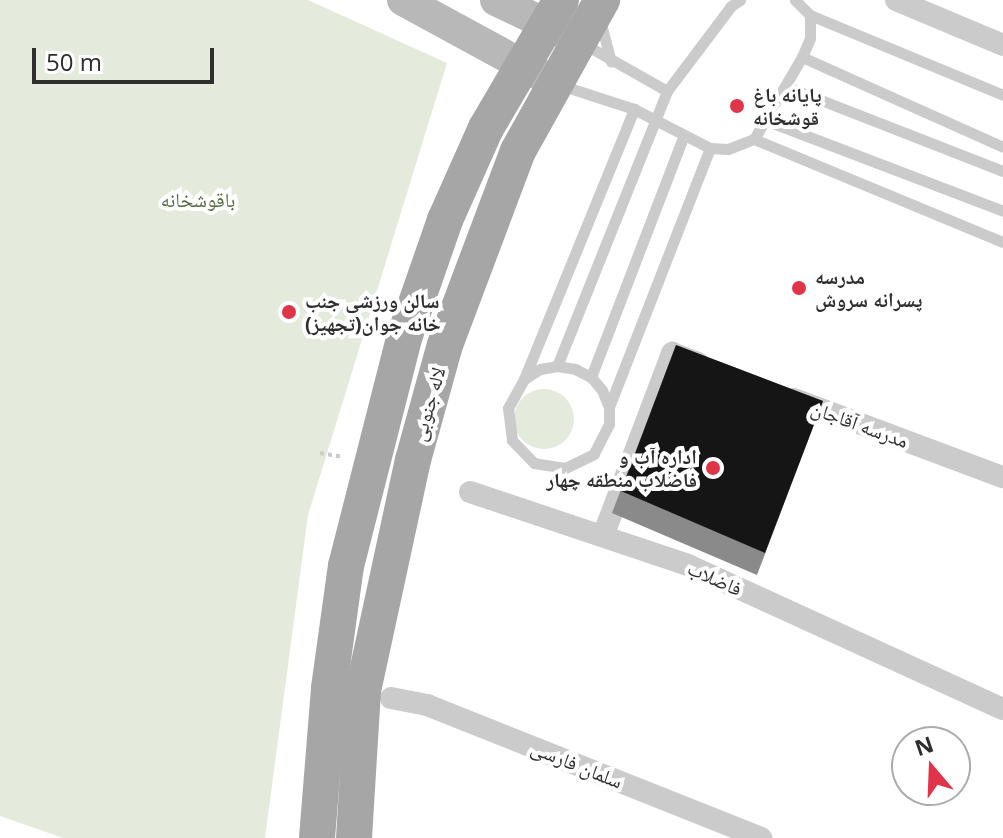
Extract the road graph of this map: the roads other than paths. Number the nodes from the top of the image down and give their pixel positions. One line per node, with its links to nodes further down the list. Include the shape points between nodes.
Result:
1 (403, 0): 13 (street)
2 (496, 0): 7 (street)
3 (740, 0): 15 (lane)
4 (795, 0): 8 (lane)
5 (896, 0): 10 (street)
6 (599, 5): 9 (main road, لاله جنوبی); 12 (lane)
7 (553, 12): 9 (street); 13 (main road, لاله جنوبی)
8 (810, 15): 11 (lane, via 810,38); 17 (lane)
9 (579, 41): 12 (lane); 18 (main road, لاله جنوبی)
10 (1003, 45)
11 (802, 57): 14 (lane); 24 (lane)
12 (611, 62): 15 (lane)
13 (523, 65): 18 (street); 40 (main road, لاله جنوبی, via 486,128 445,220 405,335 370,462 346,566 319,779)
14 (785, 86): 21 (lane); 26 (lane)
15 (667, 91): 20 (lane)
16 (590, 93): 18 (lane); 18 (lane); 19 (lane)
17 (1003, 95)
18 (554, 101): 41 (main road, لاله جنوبی, via 518,151 445,345 413,460 363,691)
19 (634, 109): 20 (lane); 32 (lane)
20 (654, 119): 22 (lane); 29 (lane)
21 (765, 120): 23 (lane); 27 (lane)
22 (684, 135): 25 (lane); 31 (lane)
23 (754, 139): 25 (lane, via 728,149); 28 (lane)
24 (1003, 147)
25 (710, 148): 34 (lane)
26 (1003, 171)
27 (1003, 211)
28 (1003, 242)
29 (557, 366): 31 (lane); 32 (lane)
30 (716, 370): 37 (street, via 672,353)
31 (591, 377): 34 (lane)
32 (524, 379): 34 (lane, via 513,392 507,424 521,453 534,463 565,468 594,454 609,424)
33 (773, 391): 35 (street, مدرسه آقاجان)
34 (609, 407)
35 (1003, 477)
36 (470, 492): 37 (street, فاضلاب)
37 (603, 536): 39 (street, فاضلاب, via 688,565)
38 (391, 698): 42 (street, سلمان فارسی, via 427,705)
39 (1003, 709)
40 (317, 838)
41 (354, 838)
42 (761, 838)

